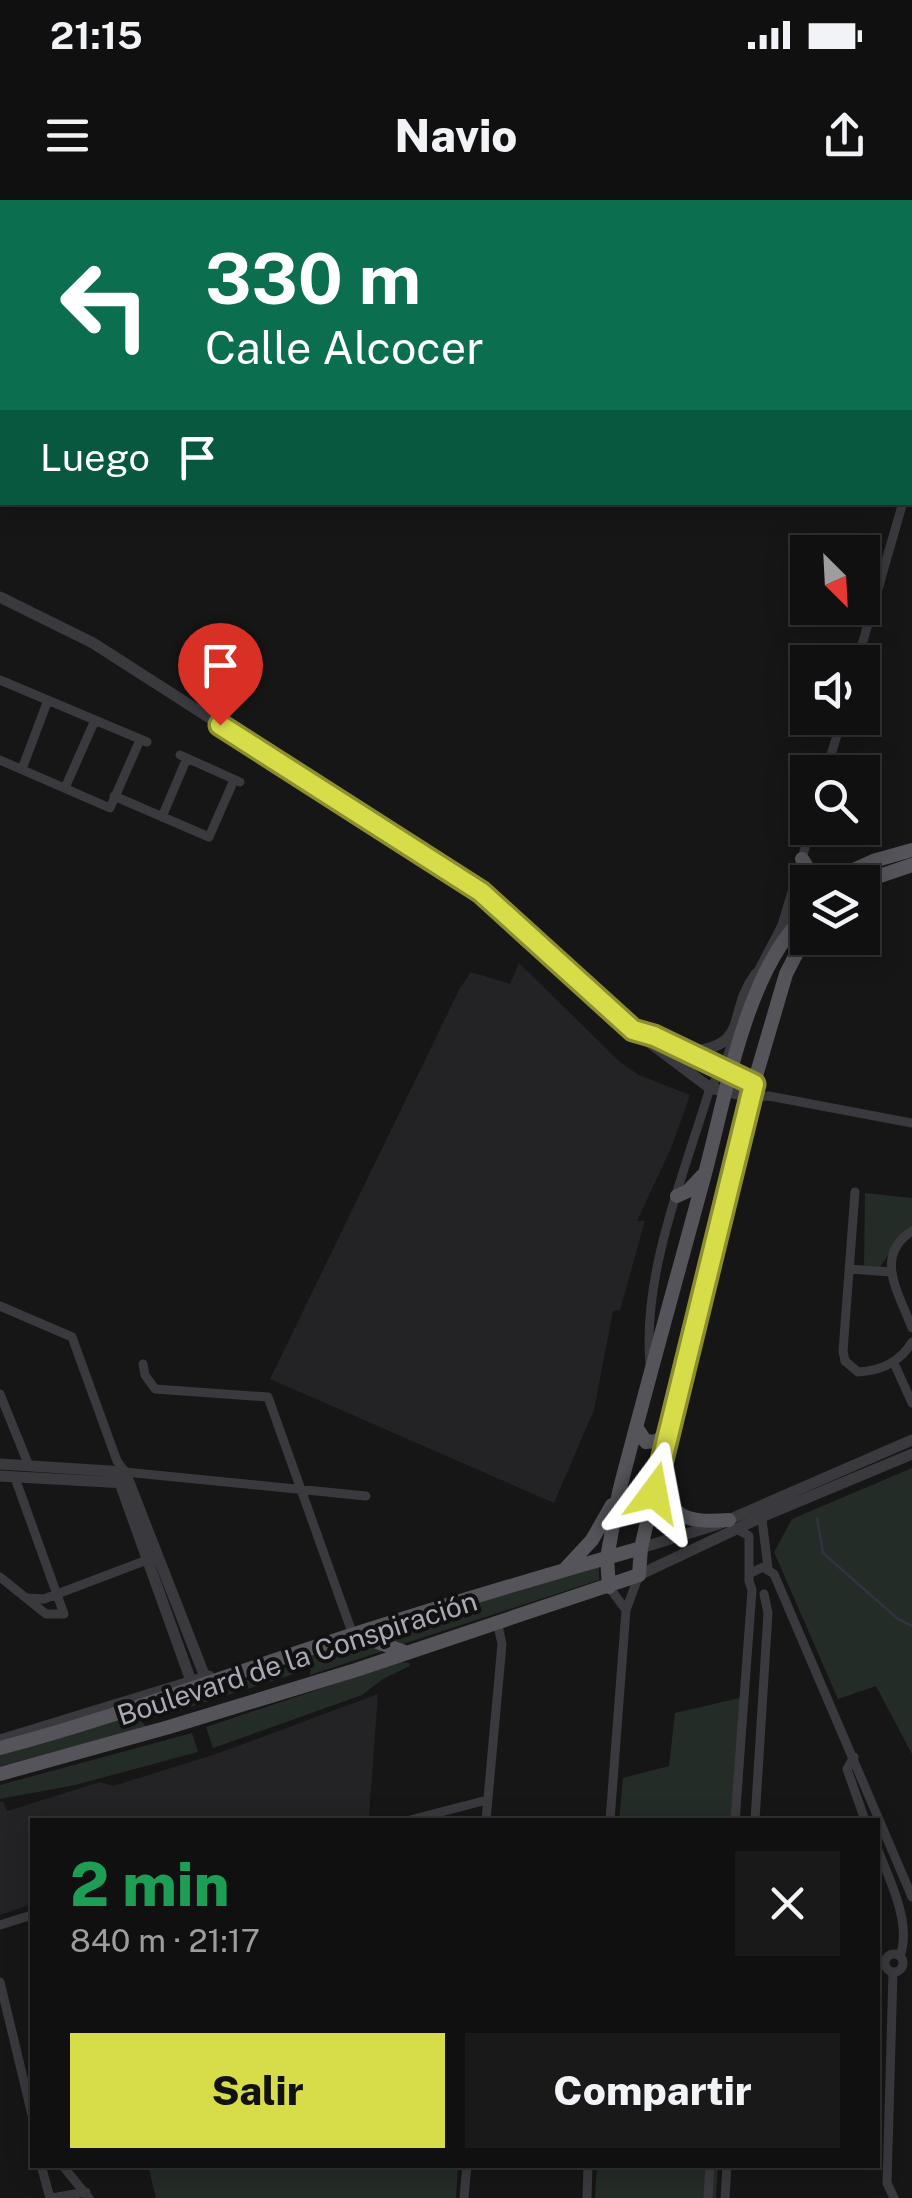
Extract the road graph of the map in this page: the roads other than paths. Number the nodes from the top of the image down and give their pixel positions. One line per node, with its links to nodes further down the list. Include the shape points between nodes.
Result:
1 (902, 505): 3 (street)
2 (0, 596): 25 (street, via 94,643 481,892)
3 (862, 645)
4 (1, 682): 5 (street)
5 (48, 700): 6 (street); 8 (street)
6 (95, 720): 9 (street); 10 (street, via 144,741)
7 (0, 760): 8 (street)
8 (22, 769): 9 (street)
9 (65, 788): 10 (street, via 110,808)
10 (114, 796): 11 (street)
11 (162, 816): 11 (street, via 209,837 237,781 184,757)
12 (806, 845): 14 (street)
13 (912, 850): 17 (main road)
14 (802, 858): 16 (main road); 21 (street)
15 (912, 862): 18 (main road); 19 (main road)
16 (806, 865)
17 (864, 865)
18 (880, 868)
19 (880, 875)
20 (790, 919): 21 (street)
21 (782, 927): 24 (street)
22 (790, 933): 27 (main road, via 762,980)
23 (796, 955): 29 (main road)
24 (756, 974): 26 (street, via 731,1036 715,1048); 27 (street)
25 (633, 1030): 26 (street); 28 (street)
26 (685, 1052): 27 (street)
27 (726, 1072): 28 (main road); 29 (street)
28 (717, 1090): 29 (street); 31 (main road); 33 (street)
29 (753, 1090): 30 (street); 46 (main road)
30 (912, 1123)
31 (706, 1171): 33 (main road); 42 (main road)
32 (855, 1192): 35 (street)
33 (677, 1196): 42 (street, via 652,1293)
34 (912, 1231): 36 (street, via 891,1250)
35 (849, 1269): 36 (street); 40 (street, via 845,1361 858,1372)
36 (891, 1272): 38 (street)
37 (0, 1306): 52 (street, via 72,1337)
38 (912, 1328)
39 (912, 1342): 40 (street)
40 (894, 1362): 44 (street)
41 (143, 1364): 55 (street, via 155,1389 268,1397)
42 (650, 1372): 45 (main road)
43 (0, 1394): 50 (street)
44 (912, 1403)
45 (636, 1428): 46 (main road, via 653,1443); 56 (main road)
46 (669, 1428): 51 (main road)
47 (912, 1440): 58 (street)
48 (912, 1454): 58 (street)
49 (0, 1464): 50 (street)
50 (29, 1466): 52 (street)
51 (660, 1466): 59 (main road, via 677,1513 696,1522); 60 (main road)
52 (121, 1474): 54 (street); 55 (street); 62 (street); 69 (street)
53 (0, 1476): 54 (street)
54 (15, 1478): 72 (street)
55 (304, 1491): 57 (street); 79 (street)
56 (619, 1492): 61 (main road); 63 (main road, via 592,1540)
57 (366, 1496)
58 (762, 1512): 59 (street); 64 (street)
59 (733, 1524): 60 (street); 65 (street, via 749,1536); 66 (street)
60 (641, 1548): 61 (main road, Boulevard de la Conspiración); 66 (main road)
61 (607, 1558): 63 (main road, Boulevard de la Conspiración); 70 (main road)
62 (147, 1560): 69 (street); 72 (street)
63 (565, 1568): 79 (main road, Boulevard de la Conspiración)
64 (768, 1568): 65 (street); 68 (street)
65 (752, 1573): 71 (street)
66 (639, 1575): 70 (main road, Boulevard de la Conspiración); 76 (street)
67 (0, 1577): 74 (street)
68 (776, 1578): 73 (street); 75 (street)
69 (162, 1580): 84 (street); 85 (street)
70 (609, 1588): 76 (street); 78 (main road, Boulevard de la Conspiración)
71 (752, 1590): 73 (street); 97 (street)
72 (57, 1594): 74 (street); 74 (street, via 64,1614 46,1614)
73 (766, 1594): 75 (street); 77 (street)
74 (28, 1598)
75 (787, 1602): 77 (street); 91 (street)
76 (626, 1610): 96 (street)
77 (768, 1613): 98 (street)
78 (497, 1620): 81 (main road, Boulevard de la Conspiración); 93 (street, via 502,1644)
79 (353, 1635): 80 (main road, Boulevard de la Conspiración)
80 (331, 1641): 81 (main road, via 374,1641); 82 (main road, Boulevard de la Conspiración)
81 (405, 1652): 86 (main road, Boulevard de la Conspiración)
82 (294, 1654): 83 (main road, Boulevard de la Conspiración); 86 (main road, via 308,1667)
83 (272, 1661): 84 (street); 87 (main road, Boulevard de la Conspiración)
84 (206, 1676): 85 (street)
85 (191, 1681): 89 (street)
86 (299, 1686): 88 (main road, Boulevard de la Conspiración)
87 (156, 1701): 88 (main road, via 147,1719); 90 (main road, Boulevard de la Conspiración)
88 (169, 1728): 92 (main road, Boulevard de la Conspiración)
89 (0, 1740)
90 (0, 1748)
91 (854, 1757): 99 (street, via 847,1769); 100 (street)
92 (0, 1776)
93 (487, 1800): 94 (street); 95 (street)
94 (418, 1818)
95 (486, 1818)
96 (610, 1818)
97 (735, 1818)
98 (755, 1818)
99 (864, 1818)
100 (879, 1818)
101 (880, 1819): 103 (street)
102 (880, 1855): 106 (street, via 908,1924)
103 (912, 1896)
104 (30, 1916): 105 (street)
105 (0, 1926)
106 (900, 1956): 107 (street); 108 (street, via 901,1968)
107 (881, 1961): 108 (street)
108 (893, 1972): 124 (street, via 887,2182)
109 (0, 1982): 110 (street)
110 (3, 2003): 111 (street)
111 (30, 2107)
112 (42, 2168): 119 (street)
113 (64, 2168): 118 (street)
114 (467, 2168): 120 (street)
115 (588, 2168): 121 (street)
116 (710, 2168): 122 (street)
117 (727, 2168): 123 (street)
118 (80, 2193): 119 (street)
119 (51, 2198)
120 (464, 2198)
121 (587, 2198)
122 (708, 2198)
123 (725, 2198)
124 (894, 2198)

